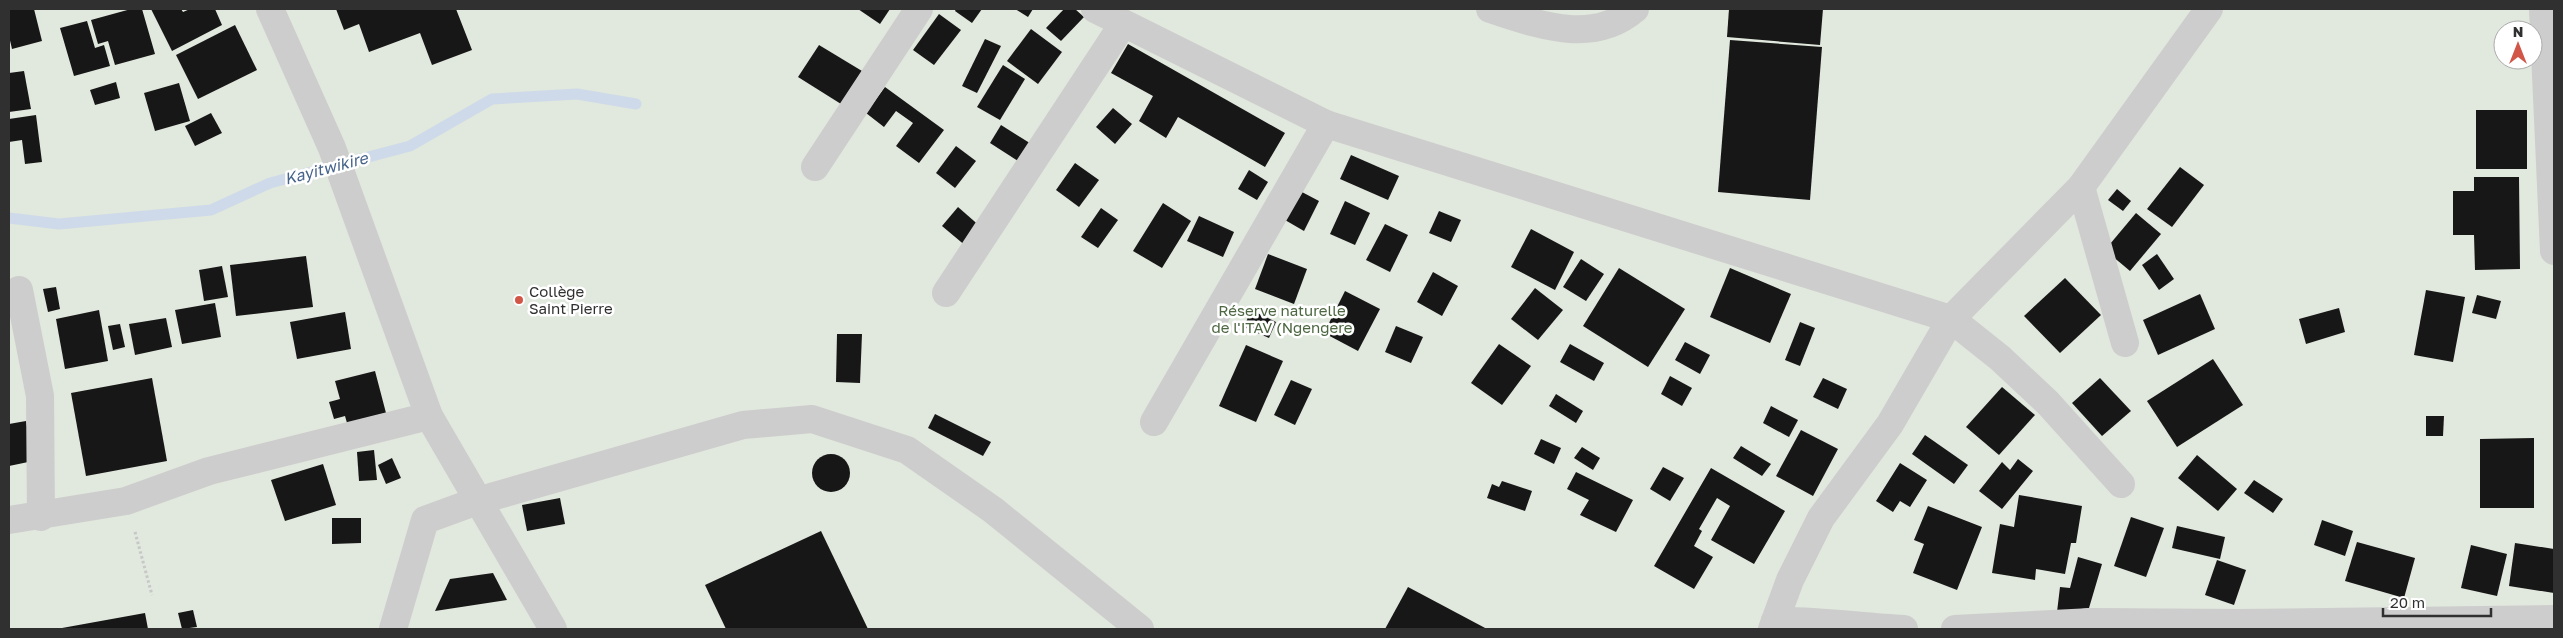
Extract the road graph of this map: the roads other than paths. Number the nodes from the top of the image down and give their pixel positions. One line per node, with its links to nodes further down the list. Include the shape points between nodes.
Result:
1 (270, 9): 17 (street, via 335,157)
2 (919, 9): 10 (street)
3 (1095, 9): 8 (street)
4 (1490, 9): 5 (street, via 1546,26 1597,29 1621,21)
5 (1635, 9)
6 (2209, 9): 11 (street)
7 (2543, 9): 12 (street)
8 (1122, 24): 9 (street); 14 (street)
9 (1326, 124): 15 (street); 18 (street)
10 (815, 167)
11 (2081, 187): 15 (street); 16 (street)
12 (2554, 251)
13 (19, 290): 21 (street, via 40,396)
14 (946, 292)
15 (1951, 319): 19 (street, via 2000,358 2048,403); 24 (street, via 1890,424 1821,518 1790,580)
16 (2125, 343)
17 (430, 416): 20 (street); 21 (street, via 209,471 126,500)
18 (1154, 422)
19 (2121, 484)
20 (478, 501): 25 (street, via 425,520); 26 (street); 27 (street, via 743,425 812,420 907,450 993,510)
21 (41, 517): 22 (street)
22 (9, 520)
23 (2554, 619): 29 (street, via 2092,622)
24 (1774, 625): 28 (street, via 1805,620 1864,628)
25 (393, 629)
26 (553, 629)
27 (1140, 629)
28 (1904, 629)
29 (1955, 629)

